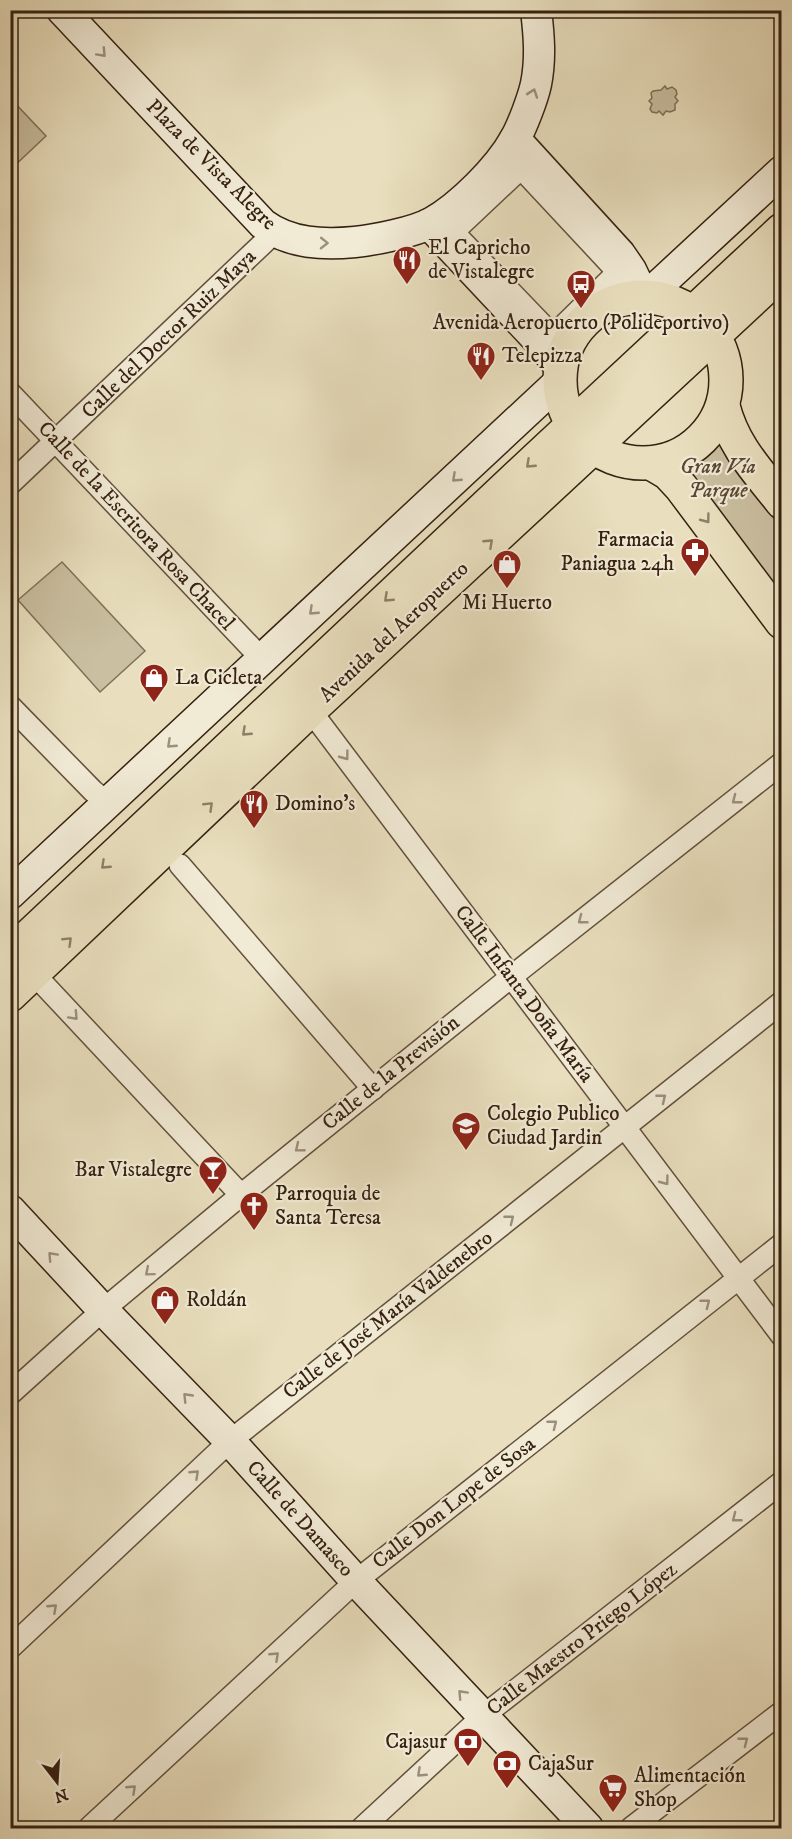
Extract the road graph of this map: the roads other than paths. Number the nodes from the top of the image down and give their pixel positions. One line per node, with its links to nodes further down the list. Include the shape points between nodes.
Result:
1 (62, 10): 7 (street, Plaza de Vista Alegre, one-way to 7)
2 (536, 10): 3 (street, Plaza de Vista Alegre, one-way to 2, via 536,85 540,55)
3 (515, 139): 5 (street, Plaza de Vista Alegre, via 484,179); 9 (street, via 620,254)
4 (782, 171): 9 (street)
5 (429, 224): 7 (street, Plaza de Vista Alegre, one-way to 5, via 312,243 339,243 365,241); 12 (street, via 535,336)
6 (782, 230): 10 (main road, Avenida del Aeropuerto)
7 (274, 233): 16 (street, Calle del Doctor Ruiz Maya)
8 (782, 272): 10 (main road, Avenida del Aeropuerto)
9 (646, 297): 10 (main road, via 676,303); 12 (main road, via 622,300 597,311 577,330 564,354)
10 (703, 324): 14 (main road, via 722,351 726,392); 15 (main road, Avenida del Aeropuerto)
11 (553, 336): 11 (street, via 453,232 521,168 618,272)
12 (560, 374): 15 (main road, via 565,408); 21 (street, one-way to 21)
13 (10, 393): 16 (street, Calle de la Escritora Rosa Chacel)
14 (723, 406): 17 (main road, via 710,429 691,448); 19 (main road, via 737,444)
15 (583, 435): 17 (main road, via 611,456); 23 (main road, Avenida del Aeropuerto, one-way to 15); 28 (main road, Avenida del Aeropuerto, one-way to 28)
16 (56, 441): 18 (street, Calle del Doctor Ruiz Maya); 21 (street, Calle de la Escritora Rosa Chacel)
17 (651, 463): 20 (main road, one-way to 20, via 681,487)
18 (10, 484)
19 (782, 502)
20 (782, 622)
21 (262, 659): 25 (street, one-way to 25)
22 (11, 707): 25 (street)
23 (310, 710): 28 (main road, Avenida del Aeropuerto, one-way to 23); 29 (street, Calle Infanta Doña María, one-way to 29)
24 (782, 763): 29 (street, Calle de la Previsión, one-way to 29)
25 (108, 803): 27 (street)
26 (180, 865): 31 (street)
27 (10, 894)
28 (18, 974): 33 (street, one-way to 33)
29 (511, 977): 31 (street, Calle de la Previsión); 32 (street, Calle Infanta Doña María)
30 (782, 1002): 32 (street, Calle de José María Valdenebro, one-way to 30)
31 (373, 1089): 33 (street, Calle de la Previsión, one-way to 33)
32 (625, 1128): 36 (street, Calle Infanta Doña María, one-way to 36); 40 (street, Calle de José María Valdenebro, one-way to 32)
33 (241, 1195): 37 (street, Calle de la Previsión, one-way to 37)
34 (10, 1210): 37 (street, Calle de Damasco, one-way to 34)
35 (782, 1244): 36 (street, Calle Don Lope de Sosa)
36 (738, 1278): 38 (street, Calle Infanta Doña María); 42 (street, Calle Don Lope de Sosa, one-way to 36)
37 (103, 1310): 39 (street, Calle de la Previsión); 40 (street, Calle de Damasco, one-way to 37)
38 (782, 1336)
39 (10, 1394)
40 (230, 1441): 42 (street, Calle de Damasco); 43 (street, Calle de José María Valdenebro, one-way to 40)
41 (782, 1482): 45 (street, Calle Maestro Priego López, one-way to 45)
42 (356, 1581): 45 (street, Calle de Damasco, one-way to 42); 46 (street, Calle Don Lope de Sosa, one-way to 42)
43 (10, 1648)
44 (782, 1712): 49 (street, one-way to 44)
45 (483, 1716): 47 (street, Calle Maestro Priego López, one-way to 47); 48 (street, Calle de Damasco)
46 (89, 1828)
47 (362, 1828)
48 (588, 1828)
49 (631, 1828)

